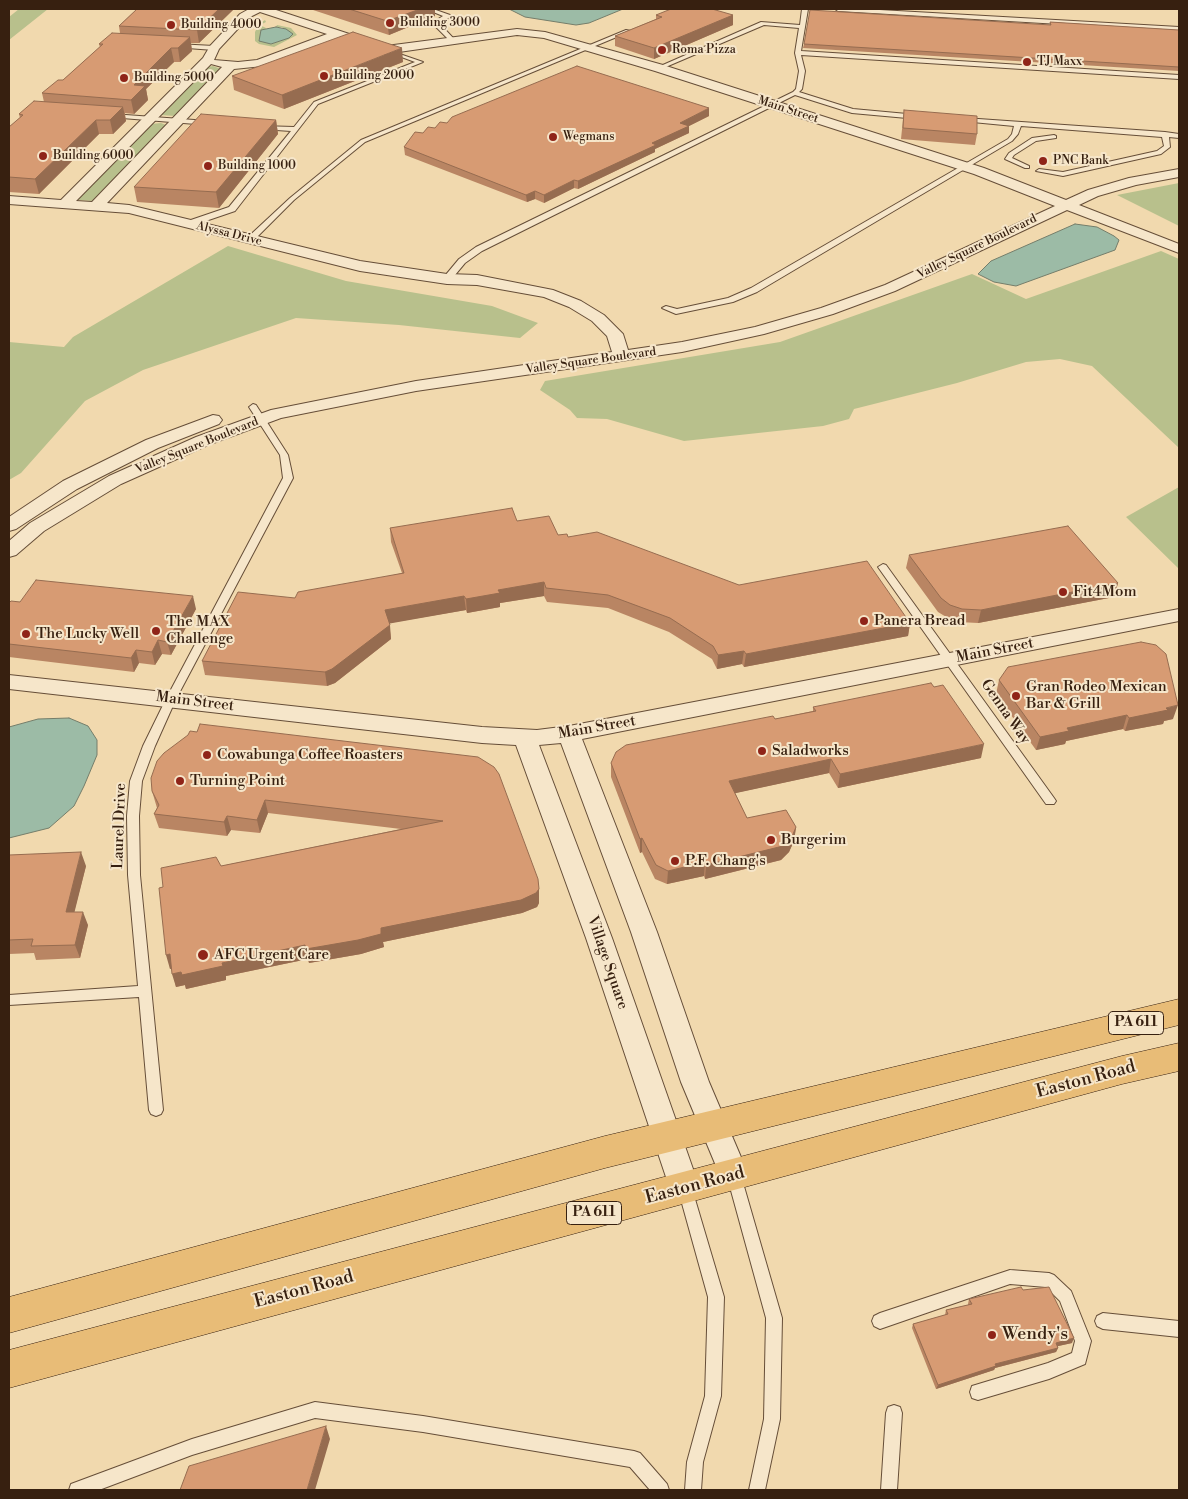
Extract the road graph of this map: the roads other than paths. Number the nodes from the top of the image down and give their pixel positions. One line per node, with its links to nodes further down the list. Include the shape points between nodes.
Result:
1 (257, 9): 15 (street, via 244,16)
2 (263, 9): 9 (street)
3 (429, 9): 10 (lane, via 448,16 435,23)
4 (805, 9): 6 (lane)
5 (838, 9): 8 (lane)
6 (802, 28): 14 (lane); 17 (lane, via 763,23)
7 (631, 30): 12 (lane)
8 (1179, 30)
9 (338, 34): 13 (street); 16 (street, via 259,63)
10 (453, 40): 12 (street, Main Street, via 531,32); 13 (street, Main Street)
11 (167, 46): 15 (lane)
12 (588, 47): 17 (street, Main Street); 46 (lane, via 363,141 292,199)
13 (385, 50): 29 (lane, via 420,62 316,103)
14 (798, 53): 18 (lane); 19 (lane, via 802,72 799,89)
15 (211, 54): 16 (street); 23 (street)
16 (230, 66): 25 (street)
17 (659, 68): 20 (street, Main Street)
18 (1179, 77)
19 (795, 93): 20 (lane); 22 (lane, via 852,111)
20 (774, 105): 34 (street, Main Street); 48 (lane, via 479,250 462,260)
21 (100, 116): 23 (lane)
22 (922, 118)
23 (149, 119): 25 (lane); 40 (street)
24 (957, 120): 27 (lane)
25 (178, 121): 26 (lane); 43 (street)
26 (216, 123)
27 (1018, 124): 30 (lane); 34 (lane, via 1013,137)
28 (253, 126): 29 (lane)
29 (296, 129): 45 (lane, via 232,209)
30 (1165, 134): 32 (lane); 36 (lane, via 1167,147 1159,153 1063,174)
31 (1054, 136): 35 (lane, via 1034,139 1011,154 1008,159)
32 (1179, 136)
33 (1179, 162): 38 (street, Valley Square Boulevard, via 1102,177)
34 (965, 167): 38 (street, Main Street); 49 (lane, via 748,294 676,312)
35 (1027, 167)
36 (1040, 171)
37 (1179, 173): 41 (street, Valley Square Boulevard, via 1114,186)
38 (1047, 197): 41 (street, Main Street); 42 (street, Valley Square Boulevard)
39 (9, 200): 40 (street, Alyssa Drive)
40 (65, 204): 43 (street, Alyssa Drive)
41 (1064, 204): 47 (street, Main Street); 50 (street, Valley Square Boulevard, via 913,278 834,309 689,346)
42 (1029, 205)
43 (96, 206): 45 (street, Alyssa Drive, via 128,209)
44 (1003, 217): 50 (street, Valley Square Boulevard, via 901,267 808,302)
45 (188, 224): 46 (street, Alyssa Drive)
46 (251, 238): 48 (street, Alyssa Drive, via 360,266)
47 (1179, 249)
48 (447, 279): 50 (street, Alyssa Drive, via 548,304)
49 (666, 308)
50 (615, 348): 51 (street, Valley Square Boulevard)
51 (257, 413): 52 (street, Valley Square Boulevard, via 174,435 130,454 70,485); 53 (street, Valley Square Boulevard, via 115,480 37,527); 58 (lane, Laurel Drive, via 284,455 288,478)
52 (9, 525)
53 (9, 551)
54 (883, 567): 56 (lane, Genna Way)
55 (1179, 615): 56 (street, Main Street)
56 (950, 660): 59 (street, Main Street); 61 (lane, Genna Way)
57 (9, 682): 58 (street, Main Street)
58 (171, 699): 60 (street, Main Street, via 483,736); 62 (lane, Laurel Drive, via 136,781 133,816 134,875)
59 (569, 734): 60 (street, Main Street); 67 (street, via 644,932 695,1082)
60 (524, 738): 68 (street, Village Square, via 599,938)
61 (1050, 802)
62 (146, 991): 63 (lane); 66 (lane, Laurel Drive)
63 (9, 1000)
64 (1179, 1012): 67 (highway, PA 611)
65 (1179, 1057): 69 (highway, Easton Road / PA 611)
66 (156, 1110)
67 (714, 1126): 68 (highway, PA 611); 69 (street)
68 (667, 1137): 70 (street, Village Square); 71 (highway, PA 611)
69 (734, 1176): 70 (highway, Easton Road / PA 611); 81 (lane, via 774,1318 772,1419)
70 (685, 1189): 75 (highway, Easton Road / PA 611); 80 (lane, via 716,1298 713,1396 695,1462)
71 (9, 1315)
72 (880, 1321): 76 (lane, via 1010,1277 1049,1280 1066,1296 1083,1340 1079,1358 1049,1371)
73 (1103, 1322): 74 (lane)
74 (1179, 1330)
75 (9, 1369)
76 (978, 1392)
77 (894, 1413): 82 (lane)
78 (77, 1490): 79 (lane, via 192,1447 315,1410 423,1424 634,1459)
79 (661, 1490)
80 (693, 1490)
81 (756, 1490)
82 (889, 1490)

